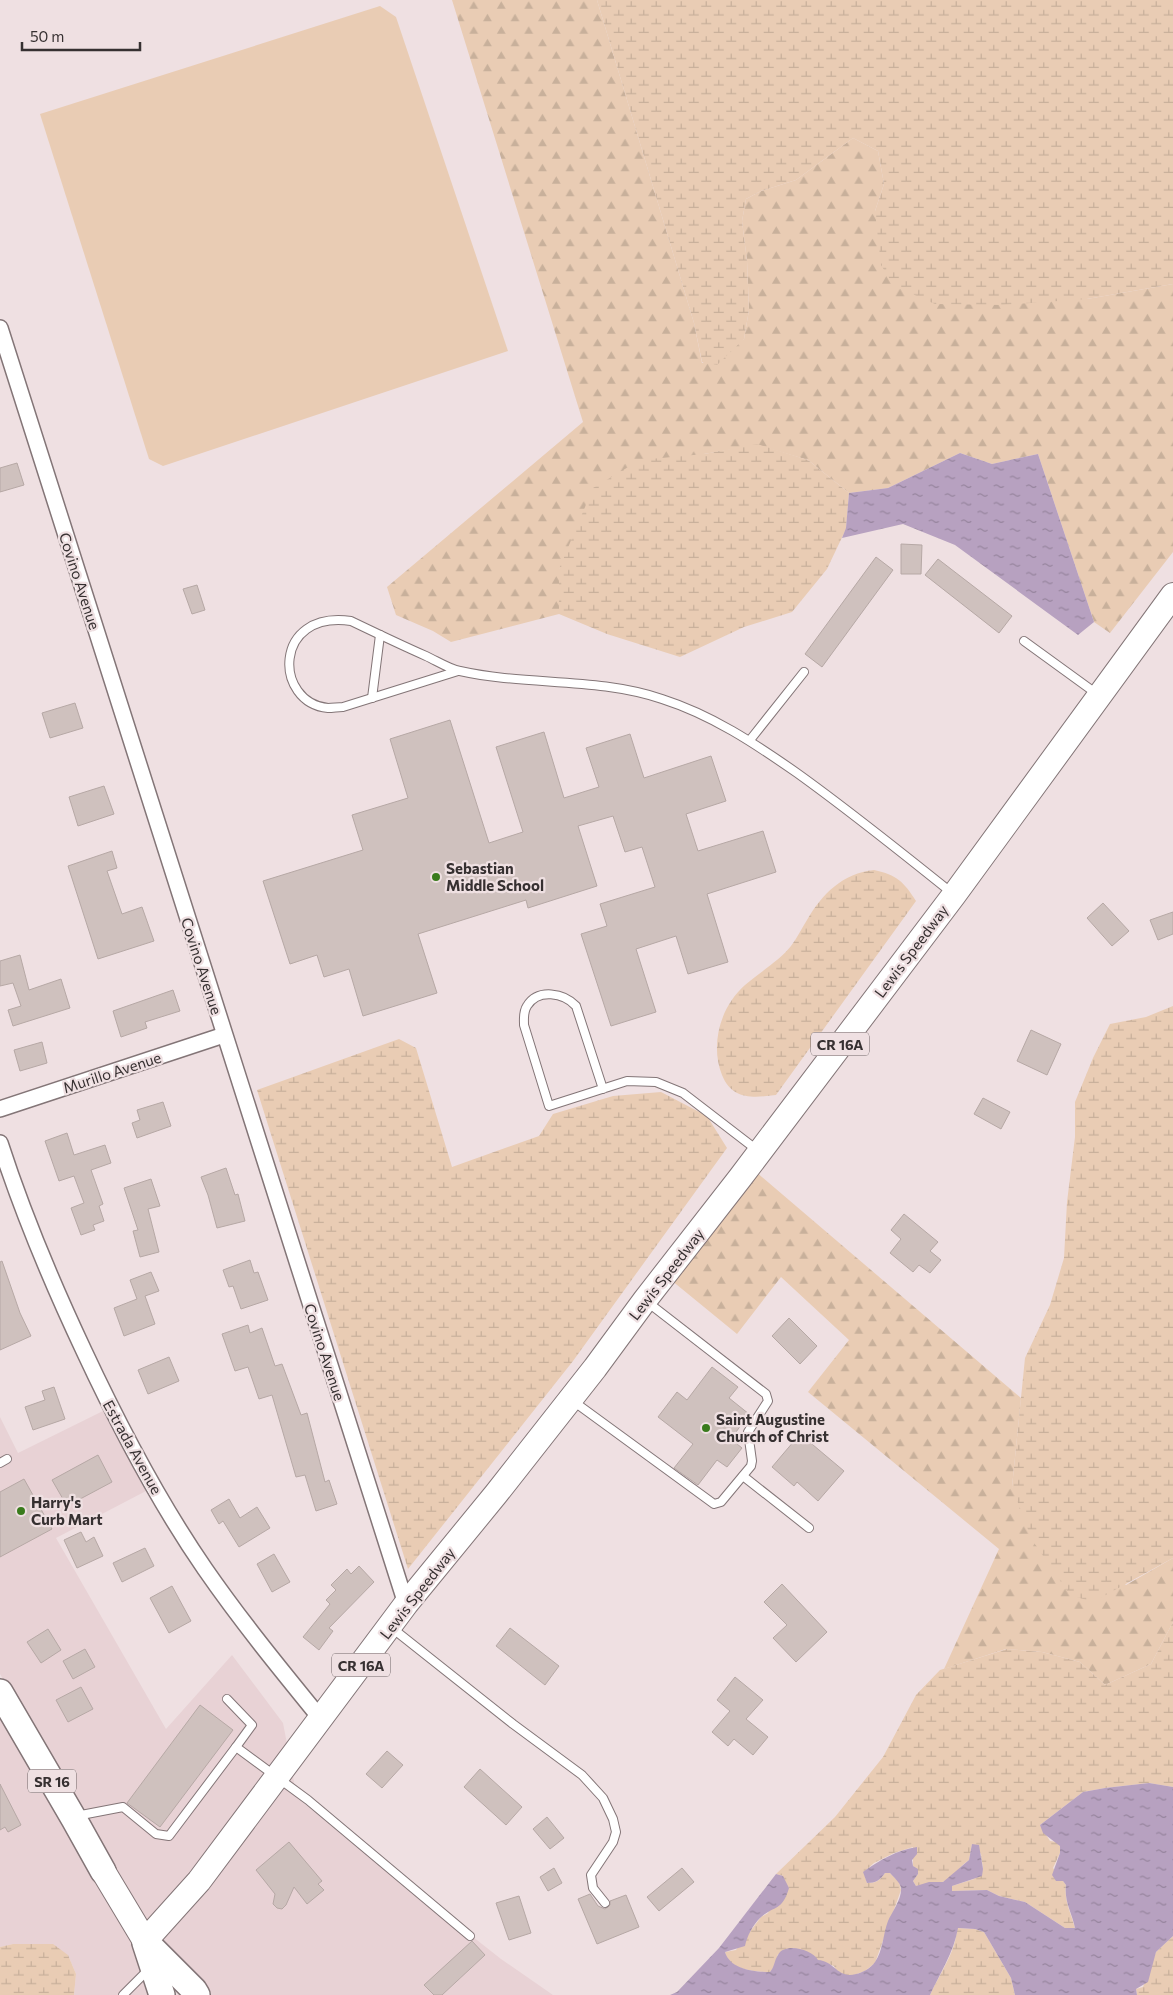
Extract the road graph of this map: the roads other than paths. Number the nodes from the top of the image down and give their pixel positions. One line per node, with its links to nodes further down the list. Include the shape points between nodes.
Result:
1 (0, 328): 11 (street, Covino Avenue)
2 (1173, 595): 7 (main road, Lewis Speedway / CR 16A)
3 (380, 635): 5 (lane); 8 (lane); 8 (lane, via 351,621 334,619 302,632 290,655 290,677 296,689 316,704 326,708 343,707)
4 (1024, 641): 7 (lane)
5 (458, 671): 8 (lane); 9 (lane, via 627,690 693,710)
6 (804, 672): 9 (lane)
7 (1098, 695): 10 (main road, Lewis Speedway / CR 16A)
8 (372, 698)
9 (750, 740): 10 (lane, via 844,806)
10 (954, 895): 15 (main road, Lewis Speedway / CR 16A)
11 (224, 1035): 13 (street, Murillo Avenue); 22 (street, Covino Avenue)
12 (603, 1089): 12 (lane, via 576,1006 558,994 532,1000 524,1012 524,1026 549,1106); 15 (lane, via 627,1081 670,1086)
13 (0, 1109)
14 (0, 1143): 26 (street, Estrada Avenue, via 32,1234 66,1312 138,1458 205,1570)
15 (759, 1151): 16 (main road, Lewis Speedway / CR 16A)
16 (645, 1300): 17 (main road, Lewis Speedway / CR 16A); 20 (lane, via 766,1394 768,1401 748,1432 752,1462)
17 (571, 1399): 20 (lane, via 714,1504 720,1502); 22 (main road, Lewis Speedway / CR 16A)
18 (8, 1459): 19 (lane)
19 (0, 1463)
20 (743, 1476): 21 (lane)
21 (809, 1528)
22 (406, 1604): 23 (main road, Lewis Speedway / CR 16A)
23 (390, 1627): 26 (main road, Lewis Speedway / CR 16A); 31 (lane, via 582,1775 603,1798 616,1832 592,1875 594,1888)
24 (0, 1692): 29 (highway, SR 16)
25 (227, 1699): 27 (lane, via 252,1725)
26 (321, 1719): 28 (main road, Lewis Speedway / CR 16A)
27 (236, 1748): 28 (lane); 29 (lane, via 169,1836 156,1834 124,1807)
28 (276, 1778): 32 (lane, via 322,1812); 33 (main road, Lewis Speedway / CR 16A, via 199,1881)
29 (73, 1817): 30 (highway, SR 16)
30 (103, 1871): 33 (main road, SR 16)
31 (605, 1903)
32 (470, 1936)
33 (145, 1941): 34 (highway, SR 16); 37 (highway, SR 16)
34 (153, 1966): 35 (lane); 36 (highway, SR 16)
35 (123, 1995)
36 (162, 1995)
37 (197, 1995)

